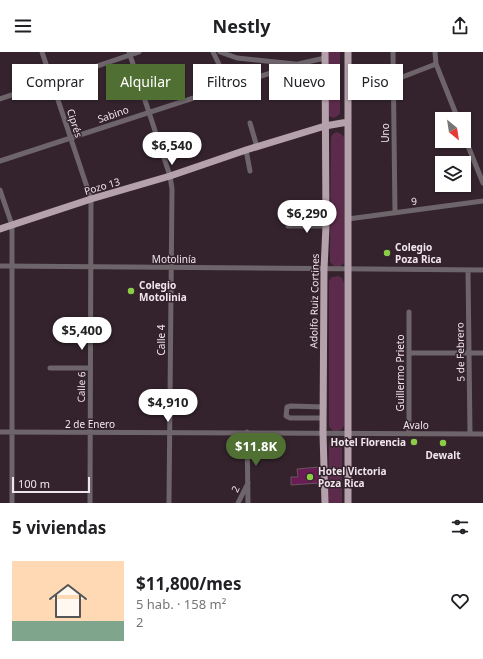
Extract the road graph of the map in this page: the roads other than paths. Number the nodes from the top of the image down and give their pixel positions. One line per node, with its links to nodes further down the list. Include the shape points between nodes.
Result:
1 (42, 52): 10 (street, Ciprés)
2 (139, 52): 8 (street)
3 (213, 52): 11 (street)
4 (220, 52): 12 (street, via 237,58)
5 (348, 52): 13 (main road)
6 (393, 52): 14 (street, Uno)
7 (434, 52): 15 (street)
8 (130, 53): 16 (street); 24 (street, Calle 4)
9 (325, 55): 12 (street, Sabino); 28 (main road, Adolfo Ruiz Cortines)
10 (46, 64)
11 (219, 64)
12 (298, 64)
13 (348, 64)
14 (393, 64)
15 (436, 64): 17 (street); 25 (street)
16 (98, 65)
17 (403, 77)
18 (12, 95): 20 (street)
19 (193, 98): 24 (street, Sabino)
20 (0, 99)
21 (58, 100): 29 (street, Ciprés)
22 (348, 100): 26 (main road)
23 (394, 100): 40 (street, Uno)
24 (149, 111): 29 (street, Sabino); 35 (street, Calle 4)
25 (455, 112)
26 (348, 122): 28 (main road, Pozo 13); 41 (main road)
27 (250, 123): 30 (street)
28 (325, 126): 30 (main road, Pozo 13); 44 (main road, Adolfo Ruiz Cortines)
29 (70, 139): 33 (street, Sabino); 38 (street, Ciprés)
30 (257, 147): 32 (main road, Pozo 13)
31 (469, 148): 36 (street)
32 (246, 150): 34 (street); 35 (main road, Pozo 13)
33 (0, 161)
34 (250, 171)
35 (170, 176): 38 (main road, Pozo 13); 48 (street, Calle 4)
36 (483, 183)
37 (0, 190): 42 (street)
38 (91, 199): 42 (main road, Pozo 13); 49 (street, Calle 6)
39 (483, 201): 40 (street, 9)
40 (395, 213): 41 (street, 9)
41 (348, 219): 51 (main road)
42 (12, 225): 45 (main road, Pozo 13); 47 (street)
43 (288, 226): 44 (street)
44 (326, 226): 50 (main road, Adolfo Ruiz Cortines)
45 (0, 229)
46 (0, 266): 47 (street, Motolinía)
47 (13, 266): 49 (street, Motolinía); 65 (street)
48 (170, 267): 49 (street, Motolinía); 50 (street, Motolinía); 66 (street, Calle 4)
49 (90, 268): 55 (street, Calle 6)
50 (324, 269): 51 (street, Motolinía); 62 (main road, Adolfo Ruiz Cortines)
51 (348, 269): 52 (street, Motolinía); 70 (main road)
52 (468, 270): 53 (street, Motolinía); 58 (street, 5 de Febrero)
53 (483, 270)
54 (409, 312): 57 (street, Guillermo Prieto)
55 (91, 335): 56 (street); 61 (street, Calle 6)
56 (68, 336)
57 (410, 353): 58 (street); 71 (street, Guillermo Prieto)
58 (469, 353): 59 (street); 72 (street, 5 de Febrero)
59 (483, 353)
60 (50, 368): 61 (street)
61 (90, 368): 68 (street, Calle 6)
62 (324, 407): 63 (main road, Adolfo Ruiz Cortines); 63 (street, via 286,407 286,416 290,418)
63 (324, 418): 69 (main road, Adolfo Ruiz Cortines)
64 (0, 432): 65 (street, 2 de Enero)
65 (13, 432): 68 (street, 2 de Enero); 75 (street)
66 (169, 432): 67 (street, 2 de Enero); 68 (street, 2 de Enero); 77 (street, Calle 4)
67 (247, 432): 69 (street, 2 de Enero); 74 (street, 2)
68 (89, 433): 76 (street, Calle 6)
69 (323, 433): 70 (street, 2 de Enero); 80 (main road, Adolfo Ruiz Cortines)
70 (348, 433): 71 (street, Avalo); 81 (main road)
71 (409, 434): 72 (street, Avalo)
72 (470, 434): 73 (street, Avalo)
73 (483, 434)
74 (248, 482): 78 (street, 2); 79 (street, 2)
75 (12, 503)
76 (90, 503)
77 (168, 503)
78 (238, 503)
79 (248, 503)
80 (325, 503)
81 (348, 503)

